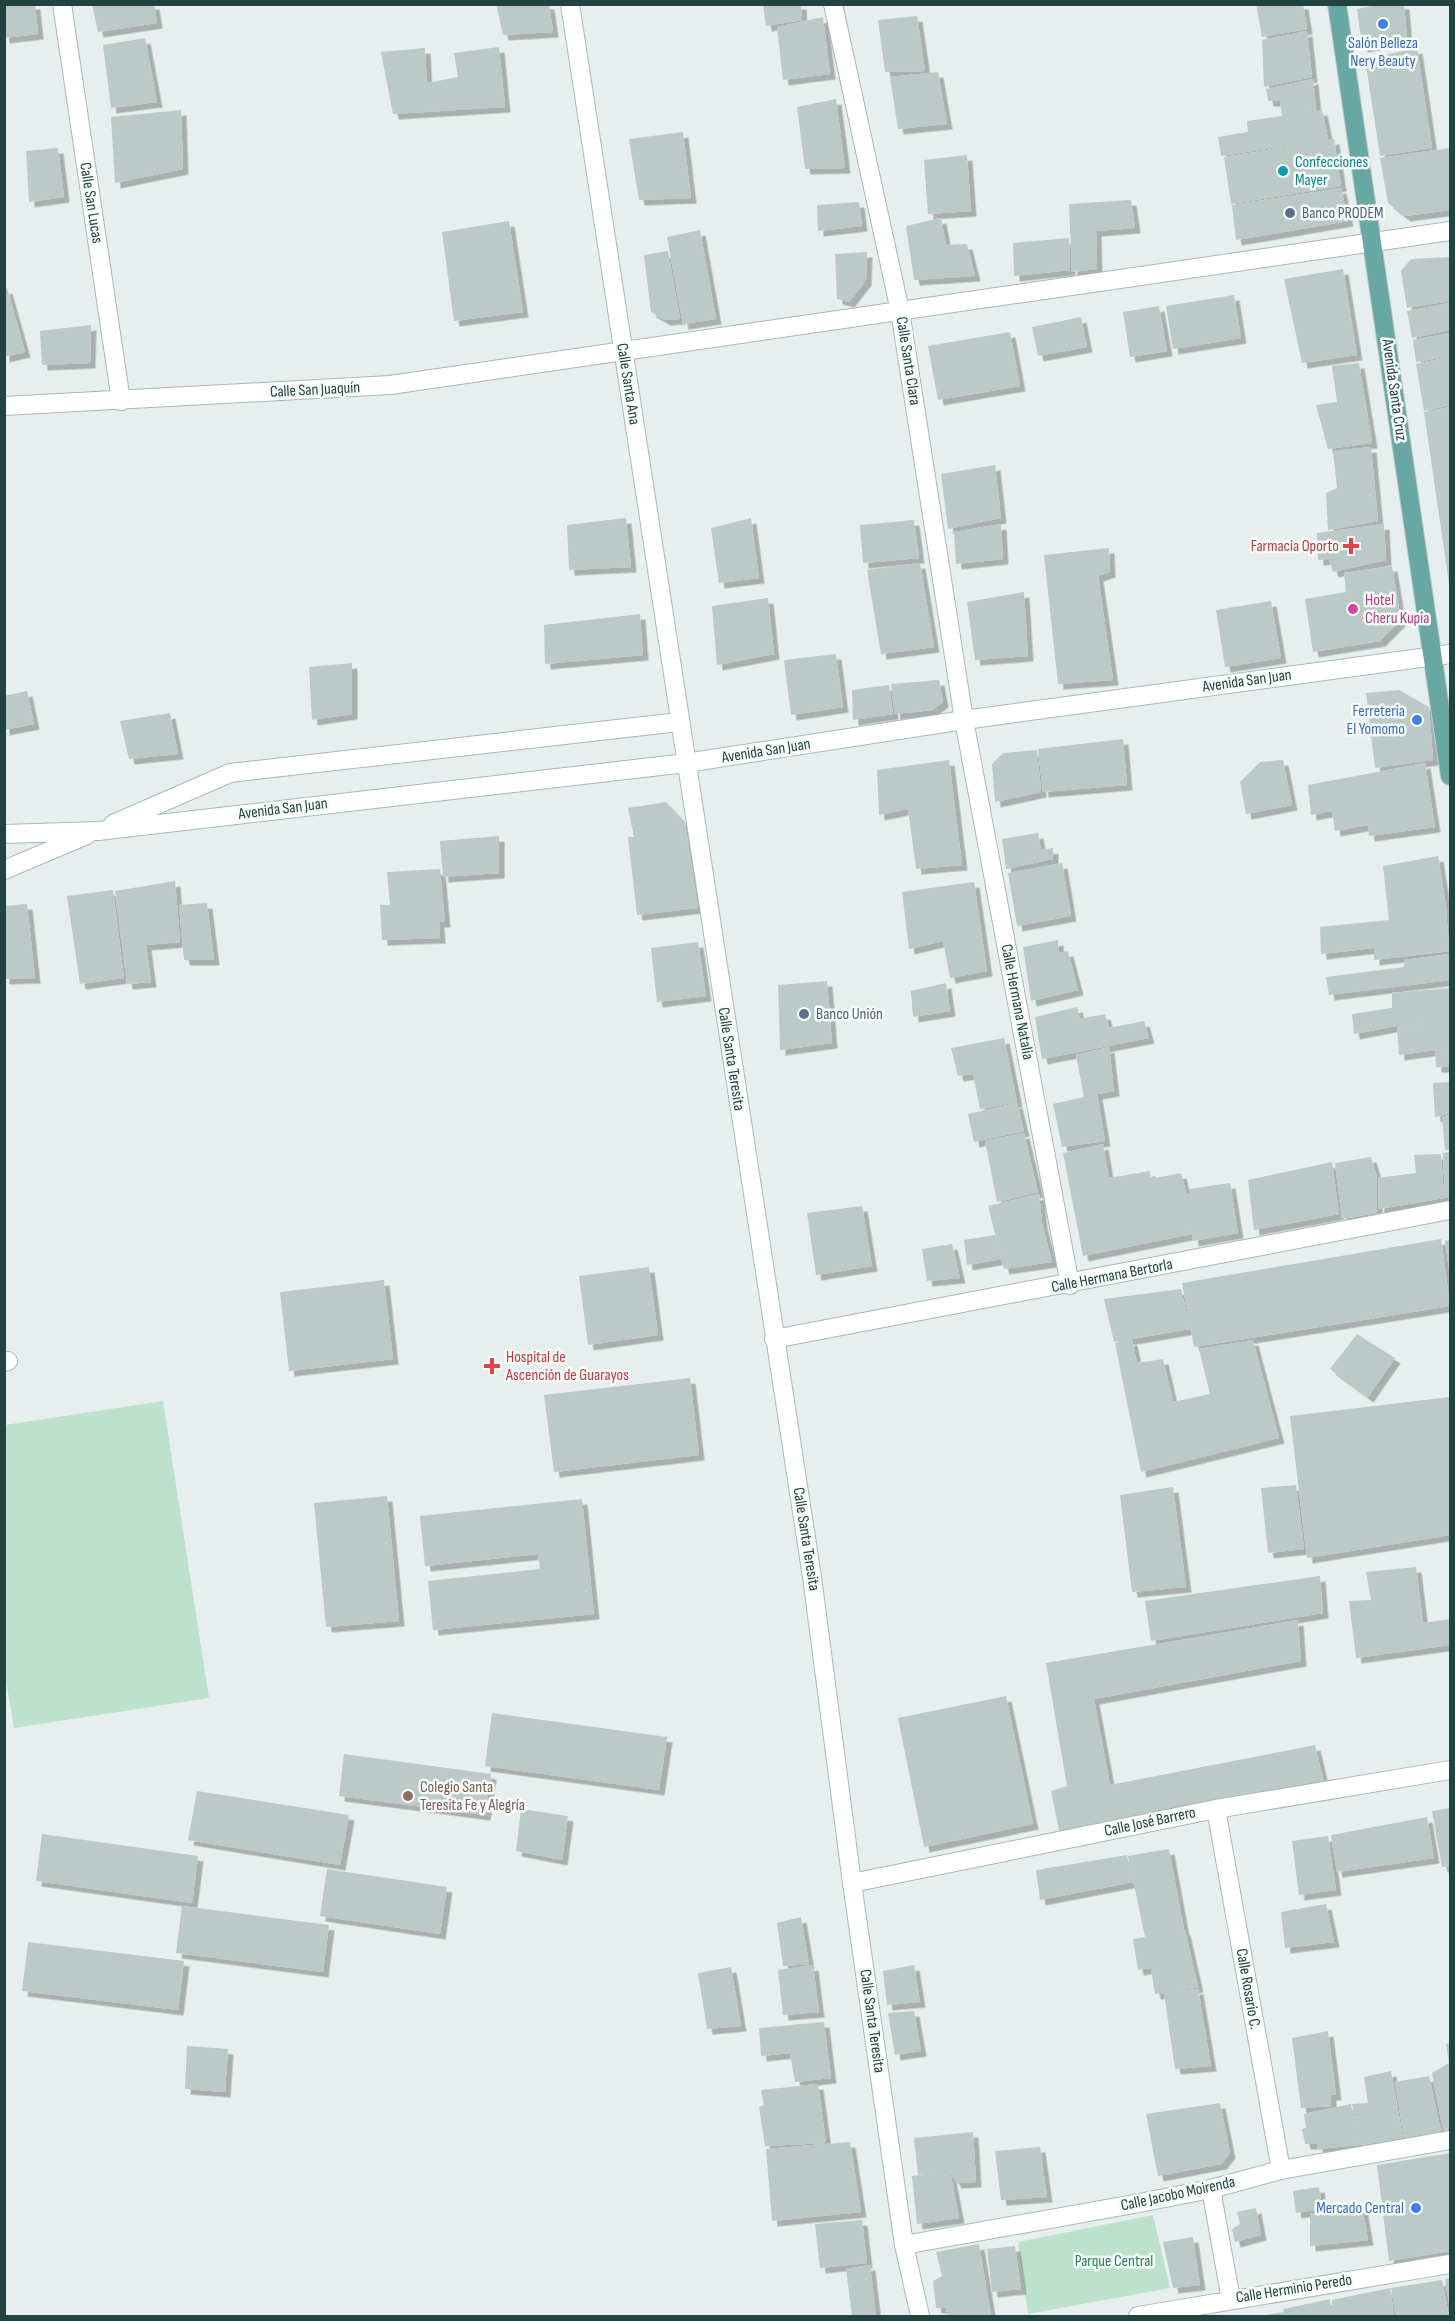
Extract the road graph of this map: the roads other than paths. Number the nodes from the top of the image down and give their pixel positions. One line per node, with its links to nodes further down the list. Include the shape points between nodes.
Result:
1 (62, 4): 9 (street, Calle San Lucas)
2 (570, 4): 8 (street, Calle Santa Ana)
3 (833, 4): 7 (street, Calle Santa Clara)
4 (1336, 4): 6 (main road, Avenida Santa Cruz)
5 (1450, 231): 6 (street, Calle San Juaquín)
6 (1373, 243): 7 (street, Calle San Juaquín); 12 (main road, Avenida Santa Cruz)
7 (900, 311): 8 (street, Calle San Juaquín); 13 (street, Calle Santa Clara)
8 (623, 351): 9 (street, Calle San Juaquín, via 390,385); 14 (street, Calle Santa Ana)
9 (121, 401): 10 (street, Calle San Juaquín)
10 (4, 406)
11 (1450, 654): 12 (street, Avenida San Juan)
12 (1432, 655): 13 (street, Avenida San Juan); 16 (main road, Avenida Santa Cruz)
13 (964, 720): 15 (street, Avenida San Juan); 21 (street, Calle Hermana Natalia)
14 (679, 722): 15 (street, Calle Santa Ana); 17 (street, Avenida San Juan, via 230,773)
15 (686, 763): 17 (street, Avenida San Juan); 22 (street, Calle Santa Teresita)
16 (1450, 776)
17 (98, 831): 18 (street, Avenida San Juan); 19 (street, Avenida San Juan)
18 (4, 834)
19 (4, 870)
20 (1450, 1210): 21 (street, Calle Hermana Bertorla)
21 (1070, 1285): 22 (street, Calle Hermana Bertorla)
22 (774, 1340): 25 (street, Calle Santa Teresita, via 812,1577)
23 (1450, 1770): 24 (street, Calle José Barrero)
24 (1216, 1809): 25 (street, Calle José Barrero); 27 (street, Calle Rosario C.)
25 (852, 1883): 29 (street, Calle Santa Teresita)
26 (1450, 2140): 27 (street, Calle Jacobo Moirenda)
27 (1281, 2170): 28 (street, Calle Jacobo Moirenda)
28 (1211, 2189): 29 (street, Calle Jacobo Moirenda); 31 (street)
29 (904, 2245): 32 (street, Calle Santa Teresita)
30 (1450, 2264): 31 (street, Calle Herminio Peredo)
31 (1231, 2300): 33 (street, Calle Herminio Peredo)
32 (920, 2316)
33 (1138, 2316)

